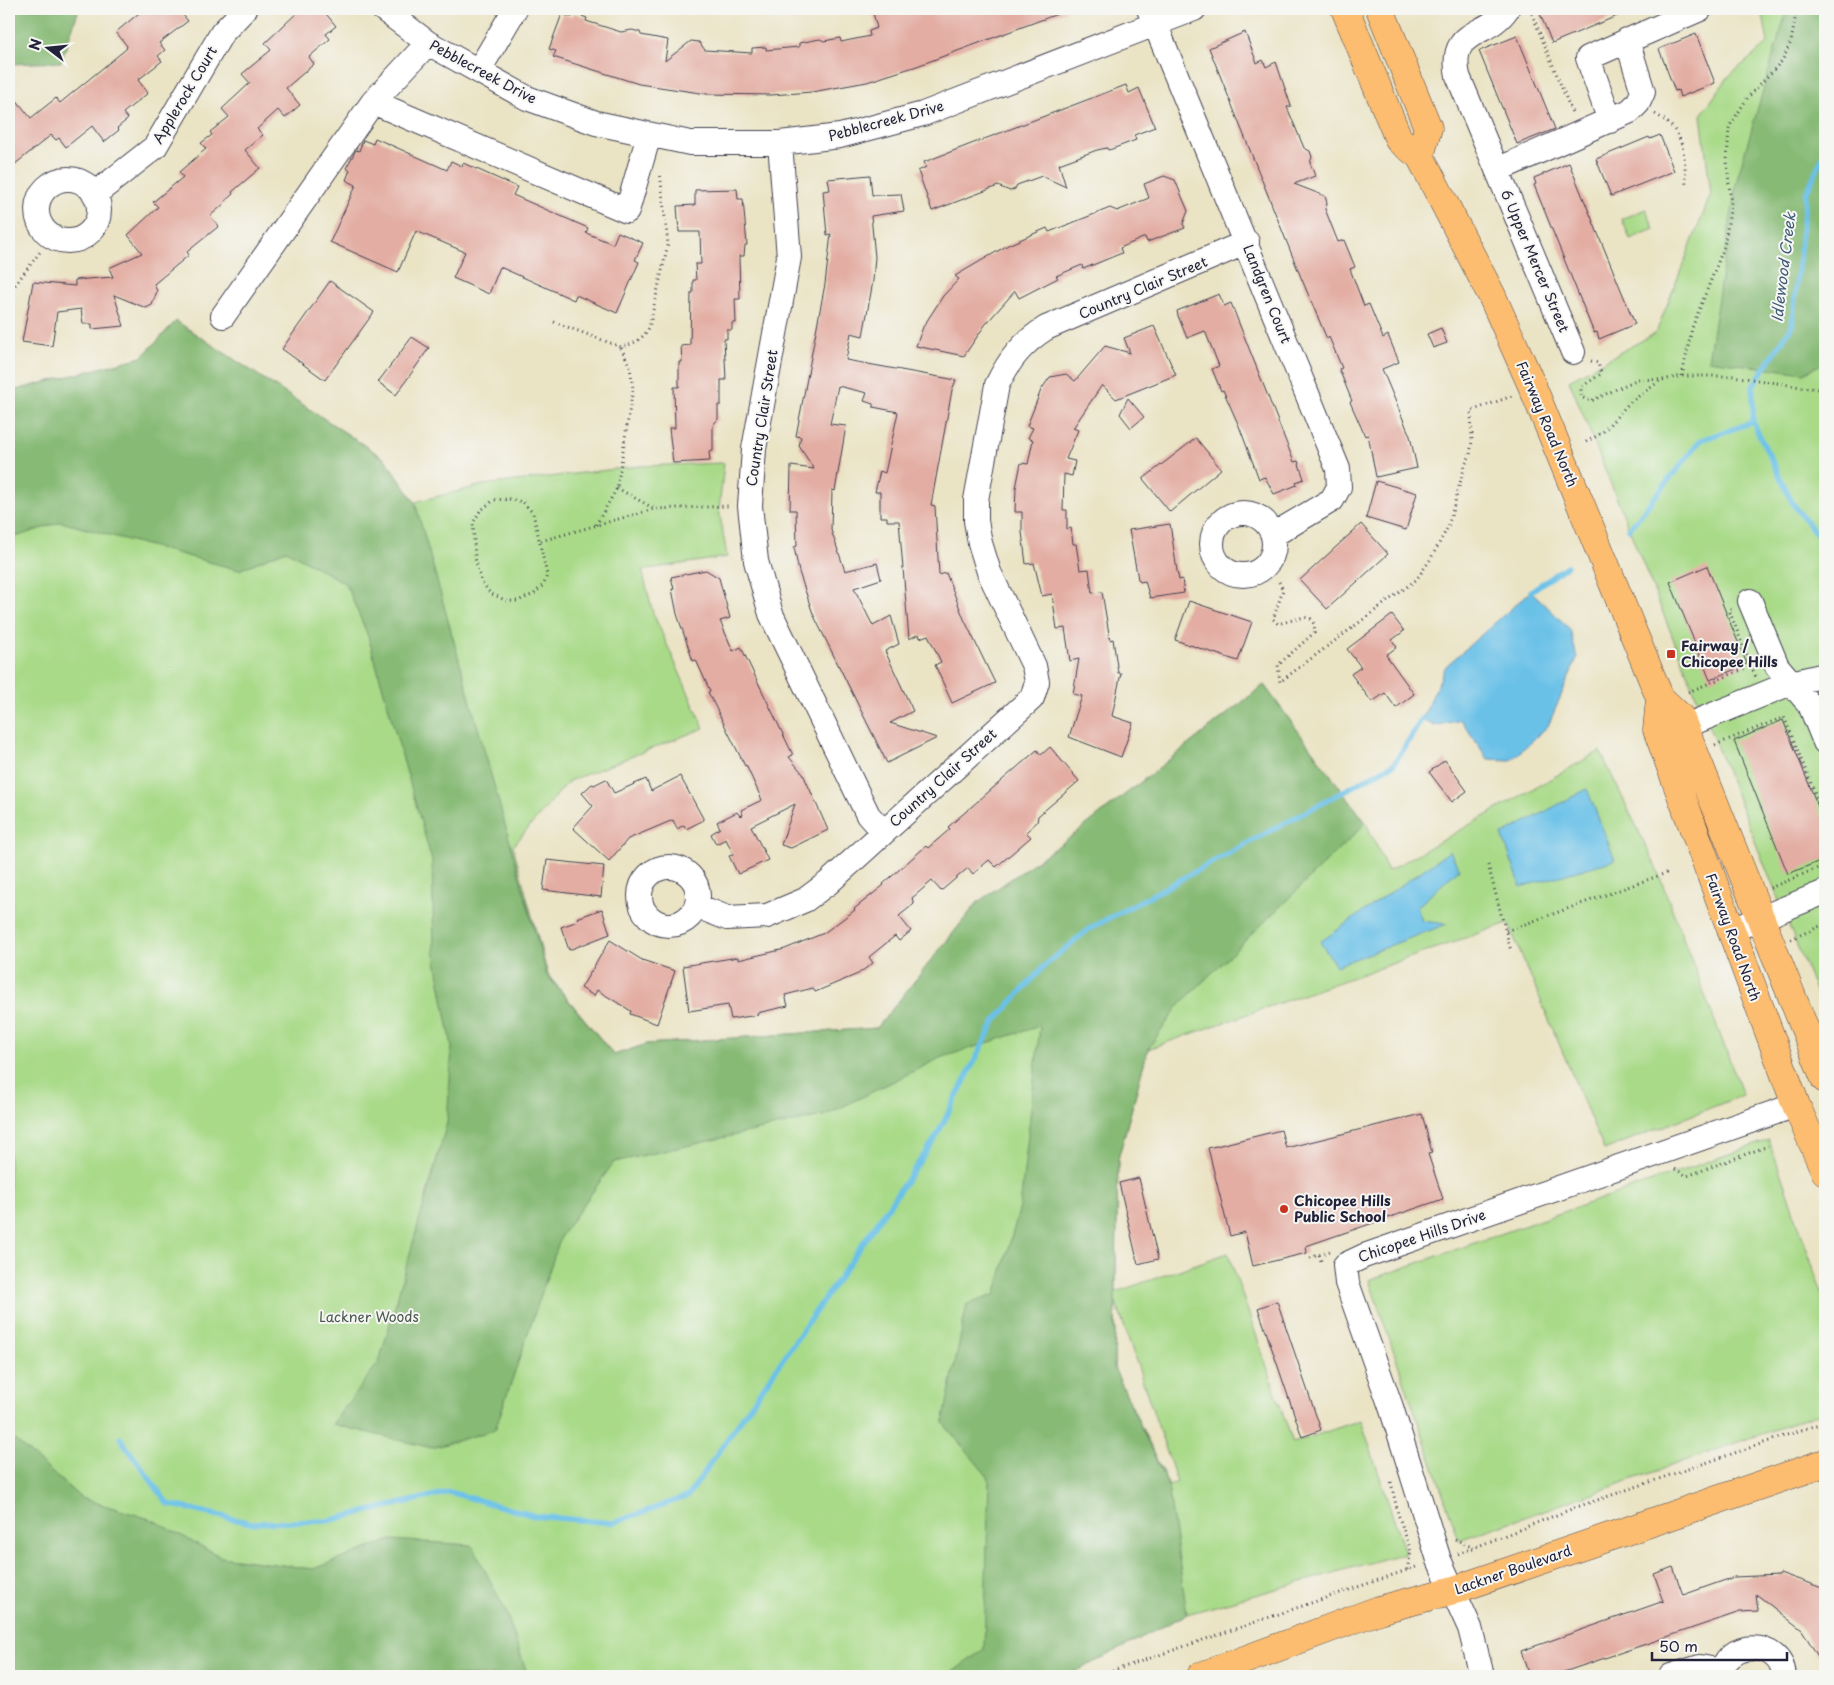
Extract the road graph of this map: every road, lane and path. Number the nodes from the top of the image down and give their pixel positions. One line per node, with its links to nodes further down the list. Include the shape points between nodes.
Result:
1 (245, 9): 25 (street, Applerock Court, via 222,32 155,147)
2 (383, 9): 13 (street, Pebblecreek Drive)
3 (515, 9): 14 (street)
4 (1194, 9): 11 (street, Pebblecreek Drive)
5 (1345, 9): 21 (main road, Fairway Road North, via 1399,140)
6 (1380, 9): 21 (main road, via 1428,128)
7 (1507, 9): 23 (street, 6 Upper Mercer Street, via 1492,25 1470,34 1462,42 1456,66)
8 (1530, 9): 19 (path)
9 (1700, 9): 12 (street)
10 (1797, 9): 33 (path, via 1791,42 1782,61 1748,97 1728,126 1726,142 1731,205 1724,247 1692,328)
11 (1152, 17): 20 (street, Pebblecreek Drive, via 924,114 840,136); 26 (street, Landgren Court)
12 (1627, 40): 17 (street, via 1642,92 1630,111); 17 (street, via 1588,58)
13 (428, 43): 14 (street, Pebblecreek Drive); 15 (street)
14 (478, 70): 18 (street, Pebblecreek Drive, via 527,98 596,123)
15 (373, 102): 18 (street, via 627,211); 29 (street)
16 (1655, 114): 24 (path, via 1678,132 1684,149)
17 (1610, 121): 19 (street)
18 (649, 134): 20 (street, Pebblecreek Drive, via 690,143)
19 (1581, 134): 23 (street)
20 (780, 143): 39 (street, Country Clair Street, via 789,257 754,449)
21 (1420, 156): 35 (main road, Fairway Road North, via 1492,296)
22 (660, 170): 31 (path, via 668,244 649,328 643,337)
23 (1497, 170): 32 (street, 6 Upper Mercer Street)
24 (1686, 186)
25 (95, 194)
26 (1246, 242): 42 (street, Landgren Court, via 1338,468 1339,487 1332,500); 55 (street, Country Clair Street, via 1046,328 1032,337 1012,358 997,386 976,500 976,521 989,572 1034,666 1037,682 1032,698)
27 (40, 252): 28 (path)
28 (9, 294)
29 (223, 316)
30 (554, 322): 31 (path)
31 (621, 347): 38 (path, via 630,367 633,388)
32 (1573, 352): 34 (path, via 1598,363 1601,374 1581,388 1581,398 1591,401 1638,379)
33 (1682, 376): 34 (path); 36 (path, via 1733,376)
34 (1662, 380): 37 (path, via 1629,403 1602,433)
35 (1533, 388): 44 (path, via 1471,411 1470,455 1464,465 1448,527 1416,580 1280,682 1278,665 1315,632 1311,619 1304,617 1278,624 1273,619 1283,590); 50 (main road, Fairway Road North)
36 (1825, 388)
37 (1586, 442)
38 (617, 488): 40 (path); 41 (path)
39 (750, 506): 40 (path); 55 (street, Country Clair Street, via 756,561 771,614 868,815)
40 (654, 509): 41 (path)
41 (596, 526): 43 (path)
42 (1273, 535)
43 (541, 542): 43 (path, via 547,575 544,584 534,594 518,601 490,593 481,581 475,558 473,523 480,511 494,500 523,502 533,513)
44 (1279, 582)
45 (1750, 601): 48 (street, via 1776,666)
46 (1728, 610): 49 (path, via 1751,666)
47 (1825, 677): 48 (street)
48 (1791, 683): 51 (street); 52 (street, via 1810,705)
49 (1688, 692)
50 (1660, 698): 51 (main road, Fairway Road North, via 1680,717); 65 (main road, Fairway Road North, via 1657,730)
51 (1683, 727): 62 (main road, Fairway Road North)
52 (1825, 742)
53 (1710, 747): 54 (path, via 1784,716)
54 (1825, 818)
55 (883, 832): 61 (street, via 805,900 767,916 727,918)
56 (1488, 865): 64 (path)
57 (1825, 865): 59 (path)
58 (1670, 872): 64 (path)
59 (1768, 889)
60 (1825, 892): 62 (street)
61 (697, 906)
62 (1760, 919): 65 (street); 68 (main road, Fairway Road North)
63 (1825, 924): 66 (path)
64 (1506, 931): 67 (path)
65 (1730, 931): 69 (main road, Fairway Road North)
66 (1788, 940)
67 (1511, 951)
68 (1825, 1079)
69 (1796, 1105): 72 (main road, Fairway Road North); 81 (street, Chicopee Hills Drive, via 1364,1256 1345,1266 1347,1283 1391,1407 1439,1560)
70 (1768, 1146): 71 (path, via 1688,1176)
71 (1670, 1167)
72 (1825, 1171)
73 (1319, 1255): 74 (path)
74 (1321, 1261)
75 (1825, 1422): 78 (path, via 1574,1508)
76 (1825, 1463): 81 (main road, Lackner Boulevard)
77 (1452, 1536): 78 (path)
78 (1474, 1549): 80 (path)
79 (1411, 1551): 83 (path, via 1408,1569)
80 (1465, 1552)
81 (1454, 1590): 84 (main road, Lackner Boulevard, via 1378,1610); 85 (street, via 1470,1628)
82 (1722, 1674): 86 (street, via 1700,1667); 87 (street, via 1733,1654 1743,1648 1758,1647 1778,1660)
83 (1098, 1676)
84 (1201, 1676)
85 (1482, 1676)
86 (1671, 1676)
87 (1784, 1676)

